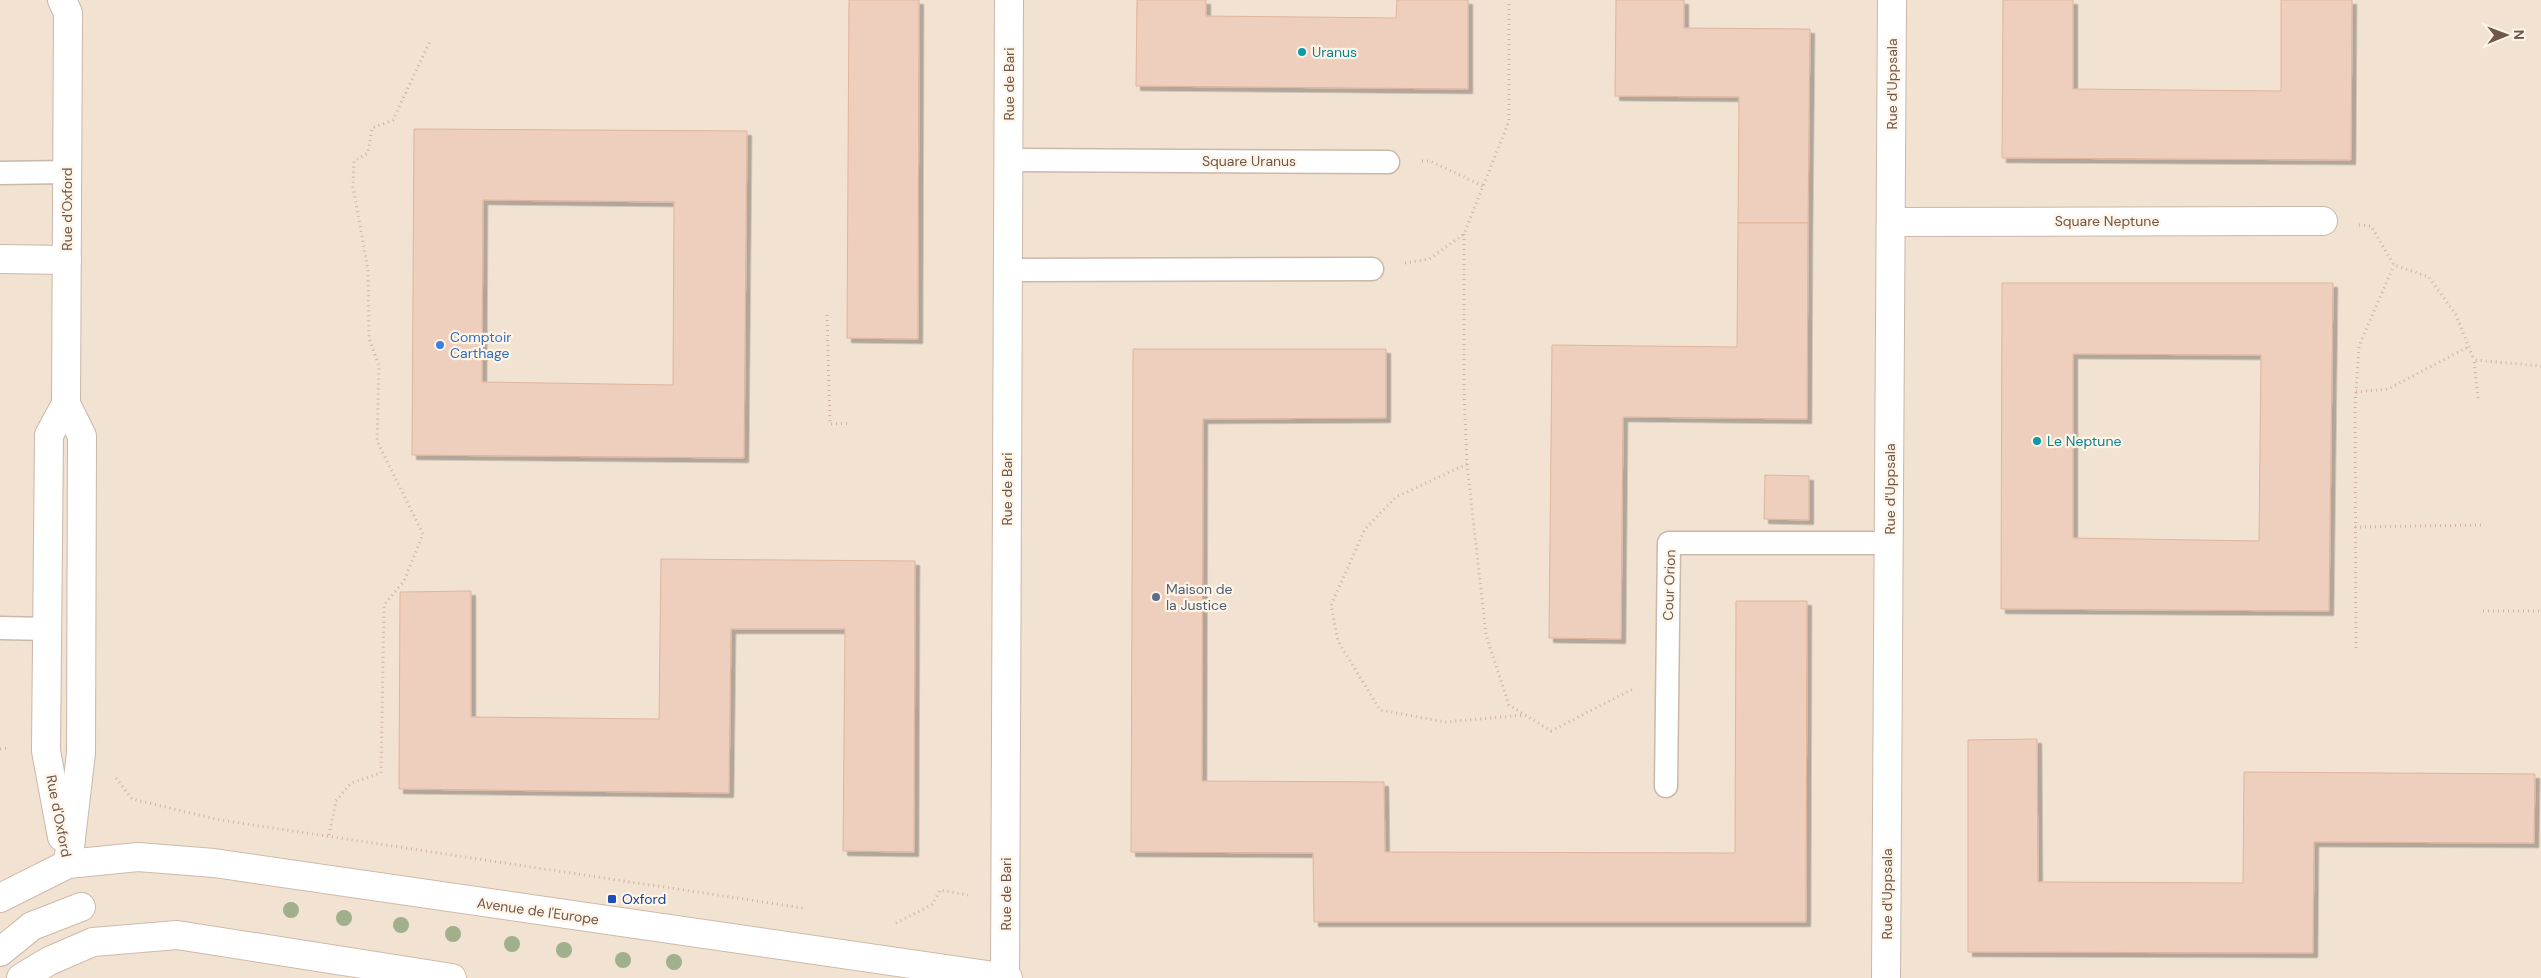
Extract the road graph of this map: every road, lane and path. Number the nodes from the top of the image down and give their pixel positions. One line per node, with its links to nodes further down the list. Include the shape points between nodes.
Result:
1 (1009, 0): 6 (street, Rue de Bari)
2 (1509, 0): 10 (path, via 1508,122)
3 (1892, 0): 12 (street, Rue d'Uppsala)
4 (70, 4): 8 (street, Rue d'Oxford)
5 (431, 39): 42 (path, via 393,120 372,128 368,153 354,161 353,188 368,270 369,338 379,366 377,441 423,534 404,581 384,605 381,772 351,783 341,795 336,802)
6 (1008, 160): 7 (lane, Square Uranus); 18 (street, Rue de Bari)
7 (1388, 162): 10 (path, via 1430,161)
8 (67, 172): 9 (lane); 15 (street, Rue d'Oxford)
9 (0, 173)
10 (1483, 186): 13 (path)
11 (2323, 221): 12 (street, Square Neptune); 16 (path, via 2371,226)
12 (1891, 222): 30 (street, Rue d'Uppsala)
13 (1464, 234): 17 (path, via 1429,259); 27 (path)
14 (0, 259): 15 (street)
15 (67, 260): 25 (street, Rue d'Oxford)
16 (2394, 265): 20 (path, via 2428,277 2456,315); 23 (path, via 2360,346)
17 (1372, 269): 18 (lane)
18 (1008, 270): 45 (street, Rue de Bari)
19 (827, 315): 26 (path, via 830,424)
20 (2470, 346): 21 (path); 23 (path, via 2388,389)
21 (2474, 360): 22 (path); 24 (path)
22 (2541, 366)
23 (2356, 392): 29 (path)
24 (2478, 398)
25 (66, 404): 34 (street, Rue d'Oxford, via 49,435); 43 (street, Rue d'Oxford, via 82,436 81,753)
26 (850, 423)
27 (1467, 464): 37 (path, via 1486,635 1509,705); 37 (path, via 1396,497 1365,530 1331,605 1338,641 1380,710 1444,722)
28 (2481, 525): 29 (path)
29 (2356, 527): 35 (path)
30 (1889, 543): 36 (lane, Cour Orion, via 1669,543); 54 (street, Rue d'Uppsala)
31 (2483, 611): 32 (path)
32 (2541, 611)
33 (0, 628): 34 (lane)
34 (49, 629): 43 (street, Rue d'Oxford, via 46,751)
35 (2356, 648)
36 (1667, 681): 37 (path, via 1639,687 1551,731); 41 (lane, Cour Orion)
37 (1525, 715)
38 (0, 748): 39 (path)
39 (12, 748)
40 (115, 777): 42 (path, via 132,799 220,820)
41 (1666, 786)
42 (329, 835): 47 (path)
43 (68, 864): 44 (street); 46 (street); 53 (street, Avenue de l'Europe, via 138,857 227,864)
44 (0, 898)
45 (1006, 900): 48 (path, via 940,890 933,904 897,923); 53 (street, Rue de Bari)
46 (81, 907): 49 (street); 50 (street, via 32,926)
47 (812, 910)
48 (888, 922)
49 (92, 942): 51 (street, via 49,960); 52 (street, via 177,935)
50 (0, 952)
51 (21, 978)
52 (452, 978)
53 (1006, 978)
54 (1886, 978)

